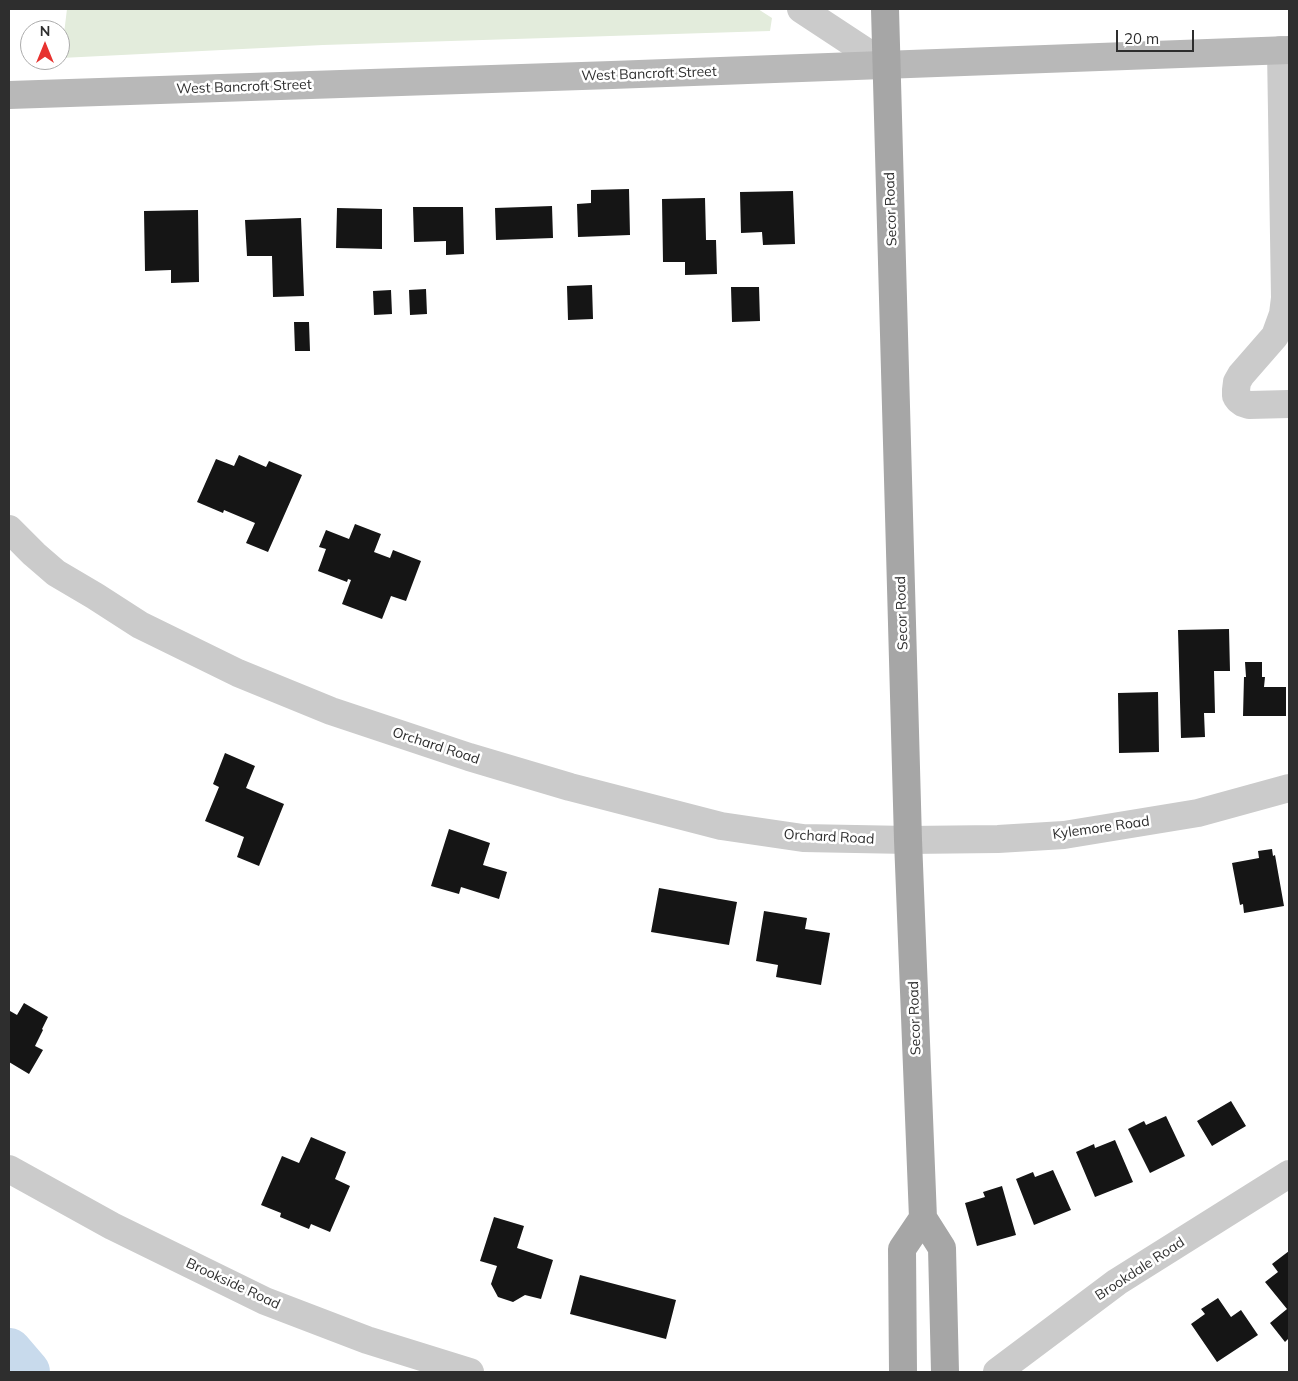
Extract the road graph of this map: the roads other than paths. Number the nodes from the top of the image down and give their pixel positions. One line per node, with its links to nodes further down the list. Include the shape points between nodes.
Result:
1 (801, 9): 4 (street)
2 (885, 9): 4 (main road, Secor Road)
3 (1285, 50): 4 (main road, West Bancroft Street); 6 (street)
4 (886, 65): 5 (main road, West Bancroft Street); 10 (main road, Secor Road)
5 (9, 95)
6 (1287, 305): 7 (street, via 1275,336 1241,374 1236,396 1249,405)
7 (1289, 404)
8 (9, 529): 10 (street, Orchard Road, via 56,573 140,625 238,673 331,711 570,787 722,826 803,838)
9 (1289, 788): 10 (street, Kylemore Road, via 1198,813 1064,835)
10 (908, 840): 13 (main road, Secor Road)
11 (9, 1169): 14 (street, Brookside Road, via 112,1226 265,1301 367,1340)
12 (1289, 1174): 17 (street, Brookdale Road, via 1117,1282)
13 (923, 1218): 15 (main road, via 902,1249); 16 (main road, via 942,1248)
14 (470, 1372)
15 (903, 1372)
16 (945, 1372)
17 (997, 1372)

